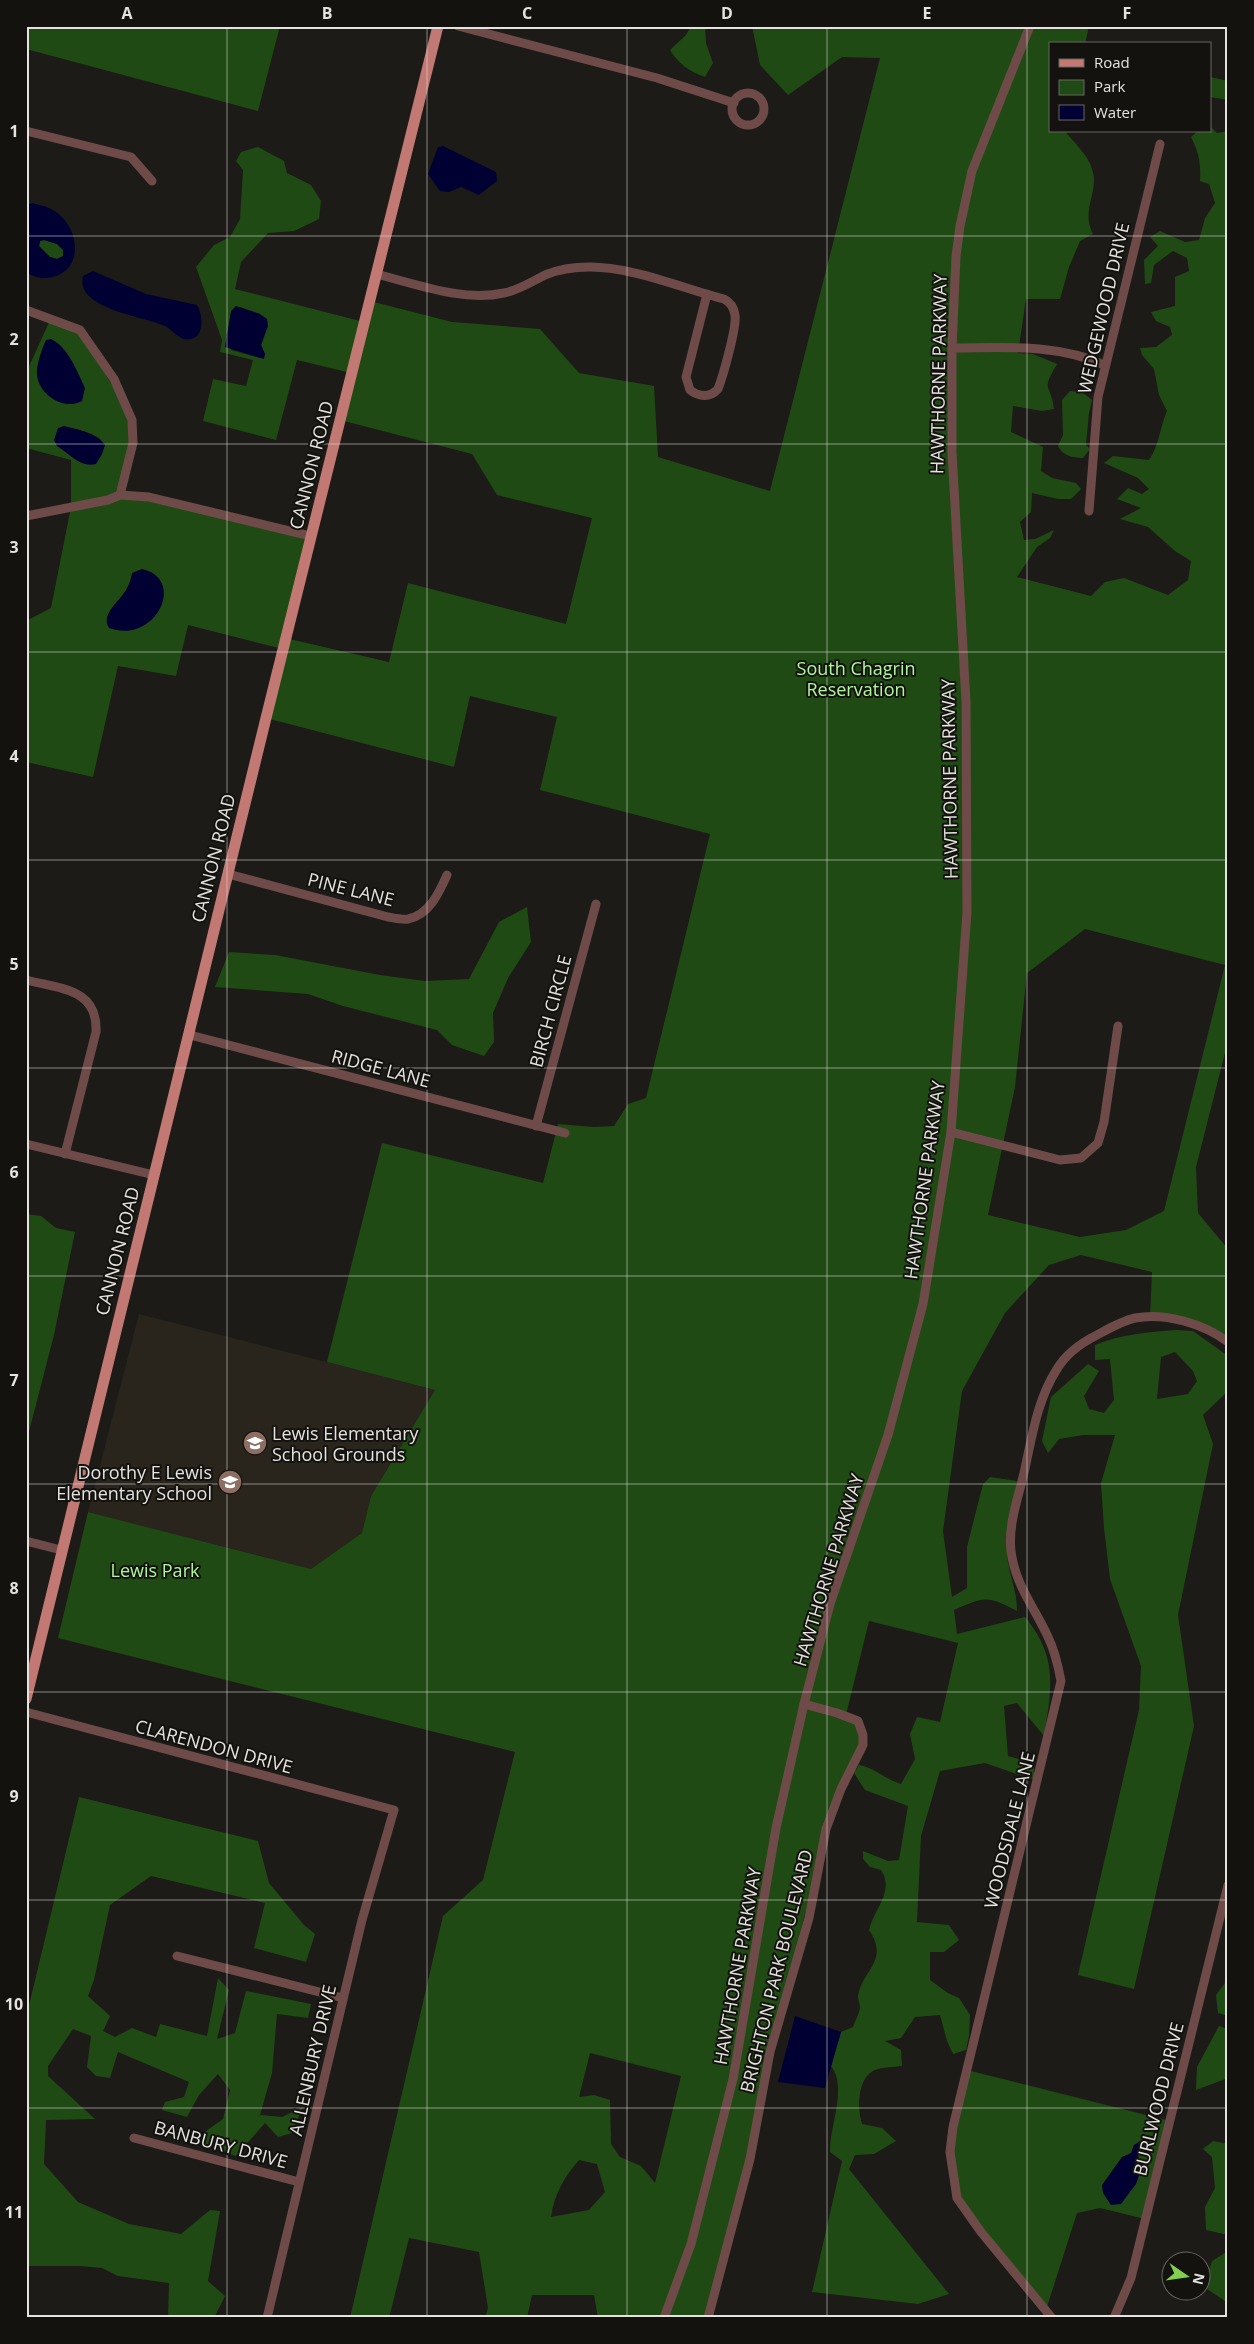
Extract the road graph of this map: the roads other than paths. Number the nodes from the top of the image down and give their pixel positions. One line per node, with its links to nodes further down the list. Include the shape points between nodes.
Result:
1 (438, 26): 8 (main road, CANNON ROAD)
2 (458, 26): 4 (street, via 657,78)
3 (1030, 26): 11 (street, HAWTHORNE PARKWAY, via 972,171 956,256)
4 (734, 103)
5 (26, 131): 7 (street, via 131,157)
6 (1160, 144): 12 (street, WEDGEWOOD DRIVE)
7 (152, 181)
8 (376, 274): 9 (street, via 460,294 482,296 511,292 558,271 597,268 626,272); 16 (main road, CANNON ROAD)
9 (707, 294): 9 (street, via 728,302 736,319 718,389 704,396 690,390 686,377)
10 (26, 310): 13 (street, via 80,330 114,379 132,420 133,443)
11 (952, 348): 12 (street, via 1050,349 1090,358); 24 (street, HAWTHORNE PARKWAY, via 952,452 966,702 968,820 967,912)
12 (1104, 365): 14 (street, WEDGEWOOD DRIVE, via 1098,396)
13 (120, 495): 15 (street); 16 (street, via 148,497)
14 (1089, 512)
15 (26, 516)
16 (311, 536): 17 (main road, CANNON ROAD)
17 (228, 874): 18 (street, PINE LANE, via 388,917 408,919 426,910 439,894); 22 (main road, CANNON ROAD)
18 (447, 876)
19 (596, 904): 23 (street, BIRCH CIRCLE)
20 (26, 980): 27 (street, via 78,994 89,1003 97,1017)
21 (1118, 1026): 24 (street, via 1104,1122 1098,1143 1081,1158 1060,1160)
22 (190, 1035): 23 (street, RIDGE LANE); 28 (main road, CANNON ROAD)
23 (536, 1126): 25 (street, RIDGE LANE)
24 (951, 1132): 33 (street, HAWTHORNE PARKWAY, via 923,1304 888,1435 830,1604)
25 (565, 1133)
26 (26, 1144): 27 (street)
27 (65, 1154): 28 (street)
28 (154, 1175): 31 (main road, CANNON ROAD)
29 (1228, 1342): 44 (street, WOODSDALE LANE, via 1214,1332 1159,1317 1134,1318 1086,1340 1058,1367 1046,1389 1012,1522 1011,1550 1016,1574 1022,1592 1048,1636 1061,1681 953,2127 950,2152 957,2198)
30 (26, 1541): 31 (street)
31 (61, 1550): 32 (main road, CANNON ROAD)
32 (26, 1699)
33 (804, 1704): 42 (street, HAWTHORNE PARKWAY, via 776,1828 733,2079 696,2227); 43 (street, BRIGHTON PARK BOULEVARD, via 858,1721 864,1735 863,1745 841,1789 826,1830 809,1918 770,2052 750,2160)
34 (26, 1712): 35 (street, CLARENDON DRIVE)
35 (394, 1810): 38 (street, ALLENBURY DRIVE)
36 (1228, 1885): 45 (street, BURLWOOD DRIVE, via 1131,2278)
37 (177, 1956): 38 (street)
38 (343, 1998): 40 (street, ALLENBURY DRIVE)
39 (134, 2138): 40 (street, BANBURY DRIVE)
40 (300, 2182): 41 (street, ALLENBURY DRIVE)
41 (267, 2318)
42 (664, 2318)
43 (708, 2318)
44 (1052, 2318)
45 (1114, 2318)

